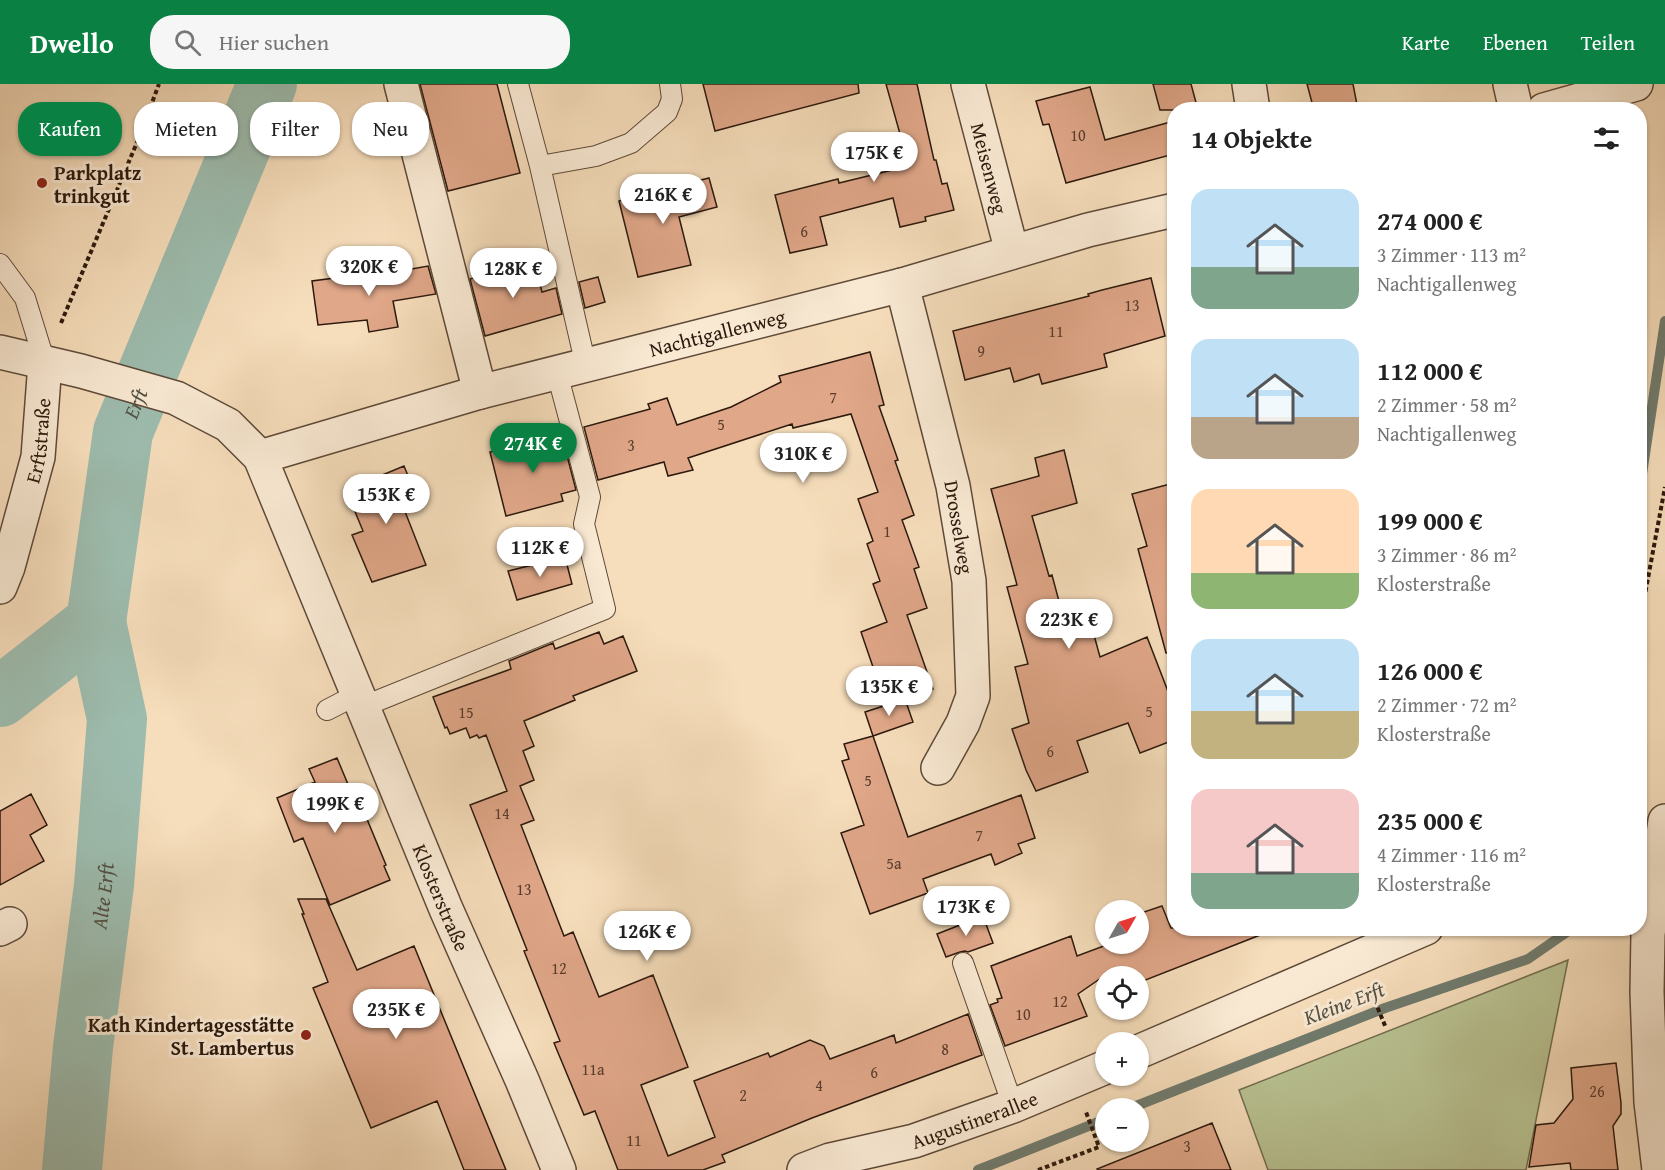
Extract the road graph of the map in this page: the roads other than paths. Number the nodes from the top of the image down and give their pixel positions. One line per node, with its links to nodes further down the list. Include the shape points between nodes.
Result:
1 (401, 84): 19 (street)
2 (518, 84): 11 (lane)
3 (670, 84): 11 (lane, via 672,99 667,112 631,143 596,156)
4 (968, 84): 13 (street, Meisenweg)
5 (1249, 84): 8 (street)
6 (1509, 84): 9 (street)
7 (1636, 84): 10 (street)
8 (1252, 102)
9 (1514, 102)
10 (1572, 102)
11 (540, 166): 18 (lane)
12 (1167, 214): 13 (street, Nachtigallenweg, via 1088,230)
13 (1012, 252): 15 (street, Nachtigallenweg)
14 (0, 264): 17 (lane, via 25,298)
15 (902, 285): 18 (street, Nachtigallenweg); 24 (street, Drosselweg, via 952,486 969,581 973,696)
16 (0, 352): 17 (street)
17 (45, 363): 20 (street, via 176,398 228,424); 21 (street, Erftstraße, via 38,457)
18 (571, 369): 19 (street, Nachtigallenweg); 22 (lane, via 590,497 584,524 605,609)
19 (480, 392): 20 (street, Nachtigallenweg)
20 (260, 457): 22 (street, Klosterstraße)
21 (0, 587)
22 (360, 701): 23 (lane); 32 (street, Klosterstraße)
23 (327, 710)
24 (938, 768)
25 (1665, 821): 26 (street)
26 (1648, 933): 34 (street, via 1651,1102)
27 (1407, 936): 29 (street)
28 (963, 963): 31 (lane)
29 (1149, 1047)
30 (1095, 1072): 31 (street, Augustinerallee)
31 (1013, 1106): 33 (street, Augustinerallee, via 914,1141 830,1160)
32 (559, 1170)
33 (804, 1170)
34 (1659, 1170)

